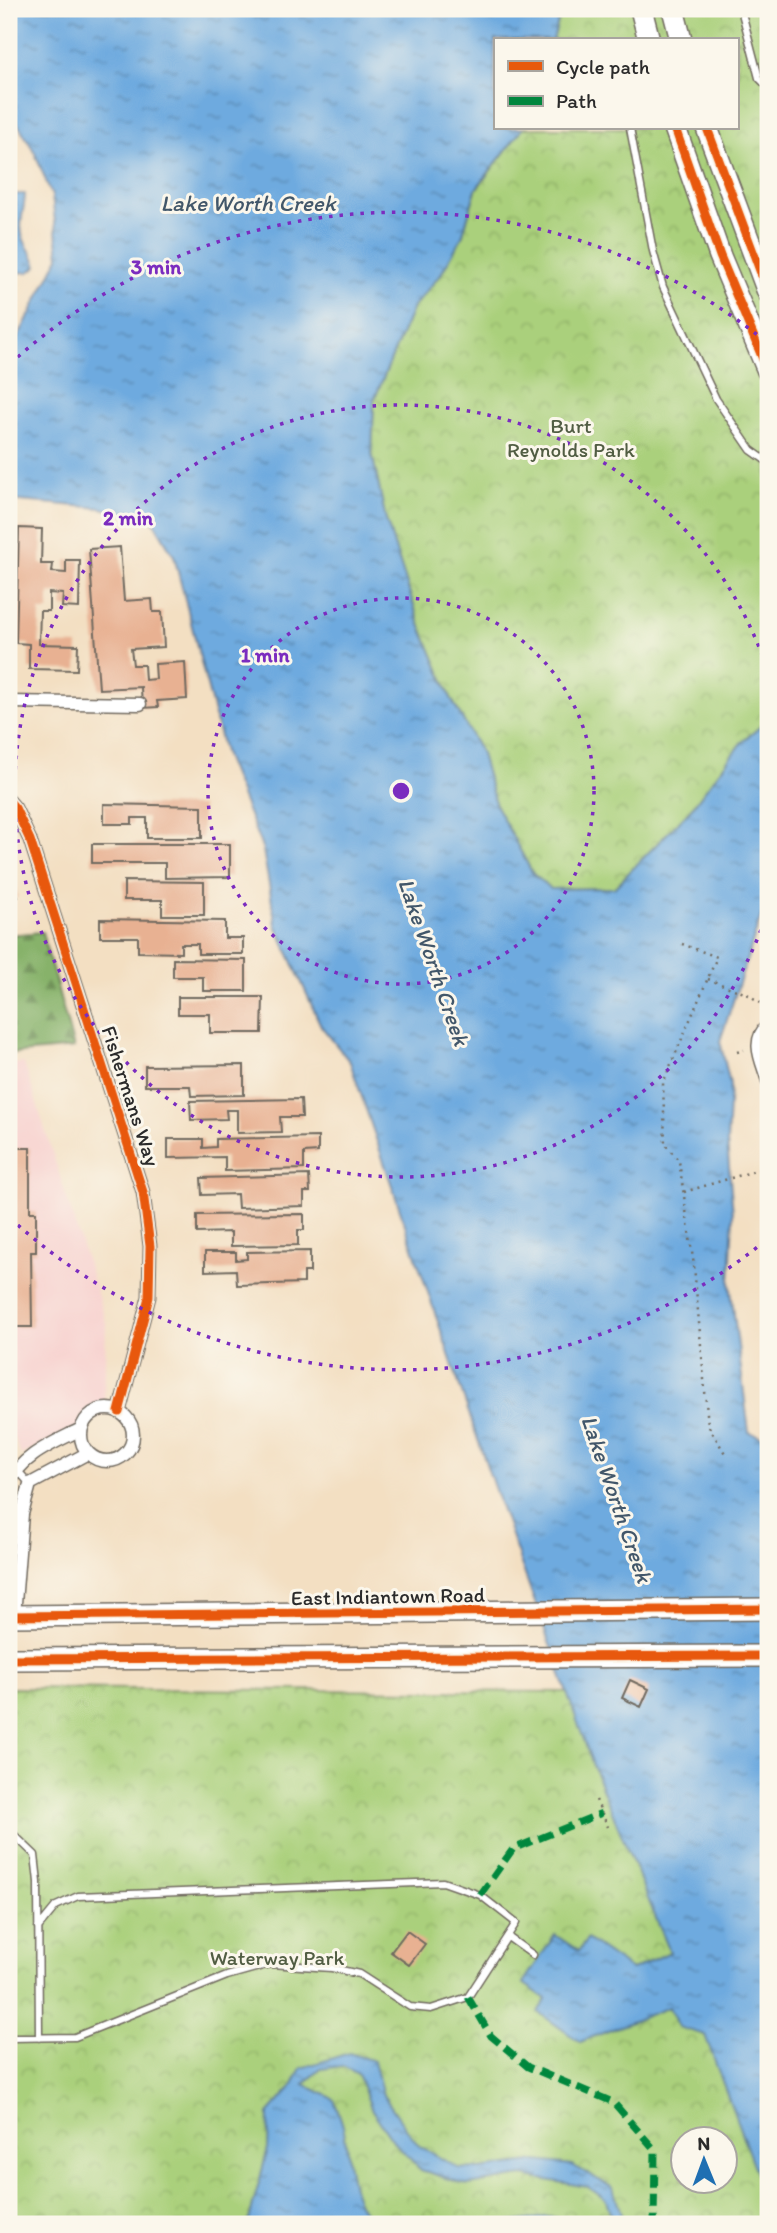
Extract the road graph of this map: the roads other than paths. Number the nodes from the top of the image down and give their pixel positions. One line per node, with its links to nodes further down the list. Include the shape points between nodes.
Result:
1 (641, 9): 4 (main road)
2 (673, 9): 5 (main road)
3 (741, 9): 6 (lane, via 759,78)
4 (648, 38)
5 (680, 38)
6 (768, 88)
7 (630, 130): 12 (lane, via 663,287 716,400 751,450)
8 (676, 130): 11 (main road, via 720,256)
9 (707, 130): 10 (main road)
10 (768, 292)
11 (768, 371)
12 (768, 462)
13 (9, 702): 14 (street)
14 (140, 704)
15 (9, 802): 18 (street, Fishermans Way, via 30,840 143,1192 150,1246 149,1297)
16 (768, 1025): 17 (street, via 757,1044)
17 (768, 1081)
18 (119, 1412): 19 (street, via 96,1411); 20 (street, via 131,1425 128,1450 113,1460)
19 (81, 1429): 20 (street); 21 (street)
20 (88, 1453): 23 (street)
21 (12, 1464): 22 (street); 23 (lane)
22 (9, 1484)
23 (30, 1484): 24 (street)
24 (15, 1512): 26 (street)
25 (768, 1609): 26 (main road, East Indiantown Road)
26 (11, 1617)
27 (768, 1656): 28 (main road)
28 (9, 1659)
29 (9, 1830): 30 (lane, via 34,1855)
30 (38, 1928): 31 (lane, via 57,1906 78,1896 443,1882 480,1895 516,1923); 34 (lane)
31 (508, 1937): 32 (lane); 34 (lane, via 468,1997 431,2009 410,2007 359,1974 270,1964 227,1976 75,2036)
32 (533, 1955)
33 (9, 2038): 34 (lane)
34 (39, 2038)

